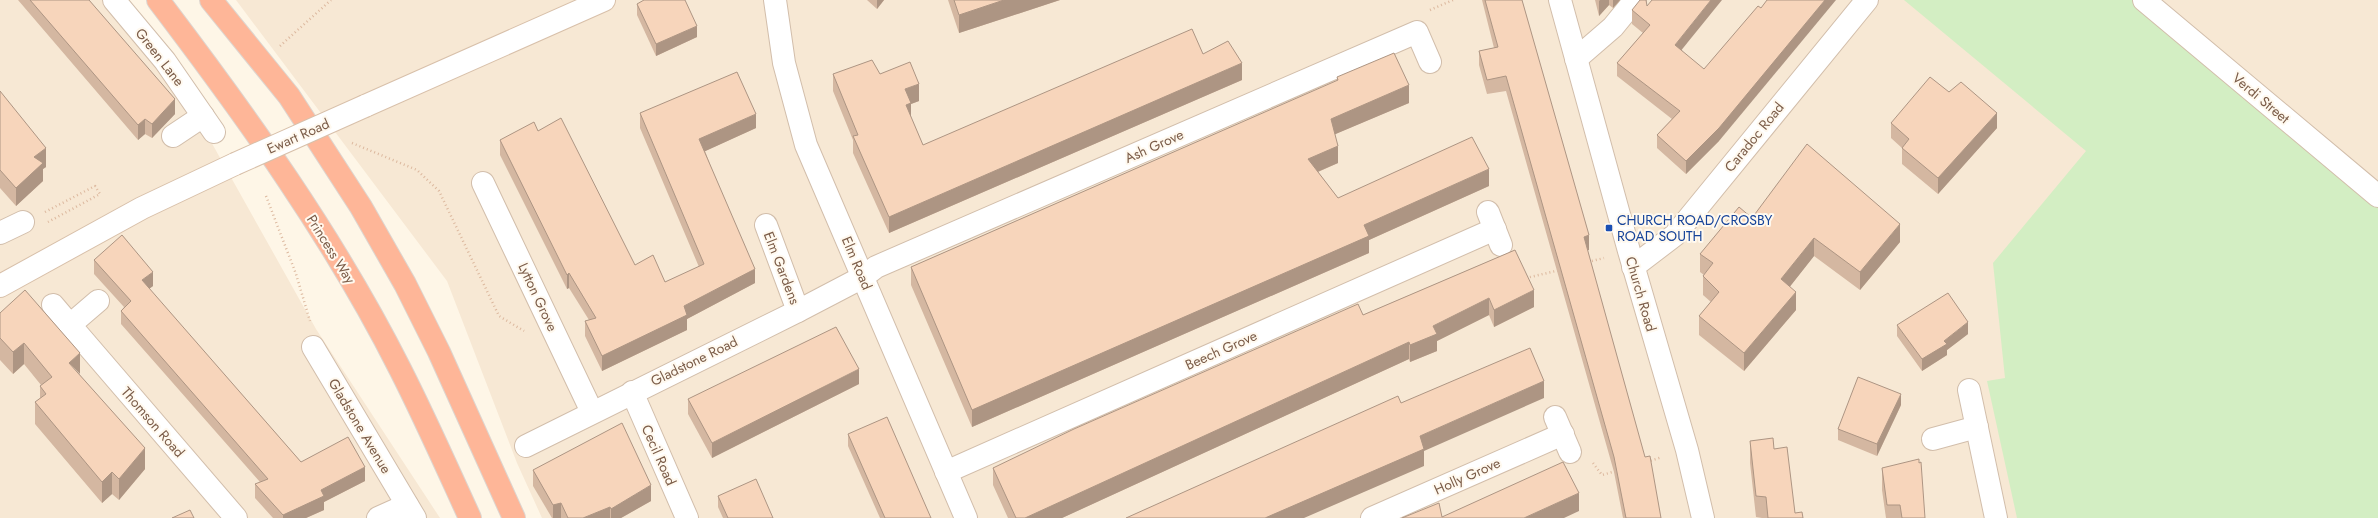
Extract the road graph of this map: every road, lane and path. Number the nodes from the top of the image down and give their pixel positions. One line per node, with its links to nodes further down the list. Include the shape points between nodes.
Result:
1 (114, 0): 14 (street, Green Lane, via 165,61 209,124)
2 (158, 0): 50 (highway, Princess Way, via 240,108 337,257 400,368)
3 (211, 0): 51 (highway, via 288,96 361,207 405,284 439,352)
4 (331, 0): 11 (path, via 279,47)
5 (604, 0): 29 (street, Ewart Road, bridge, via 142,208)
6 (775, 0): 28 (street, Elm Road, via 778,37 798,119)
7 (1560, 0): 12 (street, Church Road)
8 (1635, 0): 12 (street, via 1613,27)
9 (1867, 0): 24 (street, Caradoc Road, via 1675,235)
10 (2144, 0): 18 (street, Verdi Street)
11 (284, 53)
12 (1576, 58): 24 (street, Church Road)
13 (1430, 62): 28 (street, Ash Grove, via 1417,32 876,267)
14 (173, 136)
15 (352, 144): 34 (path, via 417,170 439,191 499,316 537,340)
16 (483, 183): 34 (street, Lytton Grove)
17 (265, 193): 35 (path, via 315,331)
18 (2378, 196)
19 (31, 219): 21 (path, via 95,186 100,194 48,223); 23 (street)
20 (766, 225): 32 (street, Elm Gardens)
21 (50, 227)
22 (1495, 229): 46 (street, Beech Grove)
23 (0, 233)
24 (1631, 259): 25 (path); 43 (street, Church Road)
25 (1585, 263)
26 (1563, 269): 27 (path, via 1527,279)
27 (1525, 272)
28 (863, 277): 32 (street, Gladstone Road); 46 (street, Elm Road)
29 (0, 286)
30 (98, 301): 33 (street)
31 (53, 305): 33 (street, Thomson Road)
32 (798, 311): 37 (street, Gladstone Road)
33 (70, 325): 48 (street, Thomson Road)
34 (554, 332): 38 (street, Lytton Grove)
35 (313, 347): 47 (street, Gladstone Avenue)
36 (1969, 390): 39 (street)
37 (632, 392): 38 (street, Gladstone Road); 52 (street, Cecil Road)
38 (592, 412): 42 (street, Gladstone Road)
39 (1977, 427): 41 (street); 56 (street)
40 (1562, 434): 45 (path, via 1600,468 1602,474); 54 (street, Holly Grove)
41 (1933, 439)
42 (526, 446)
43 (1687, 450): 44 (path); 55 (street, Church Road)
44 (1645, 462)
45 (1624, 468)
46 (946, 472): 53 (street, Elm Road)
47 (411, 511): 49 (street)
48 (236, 518)
49 (378, 518)
50 (470, 518)
51 (514, 518)
52 (687, 518)
53 (966, 518)
54 (1372, 518)
55 (1703, 518)
56 (1996, 518)

